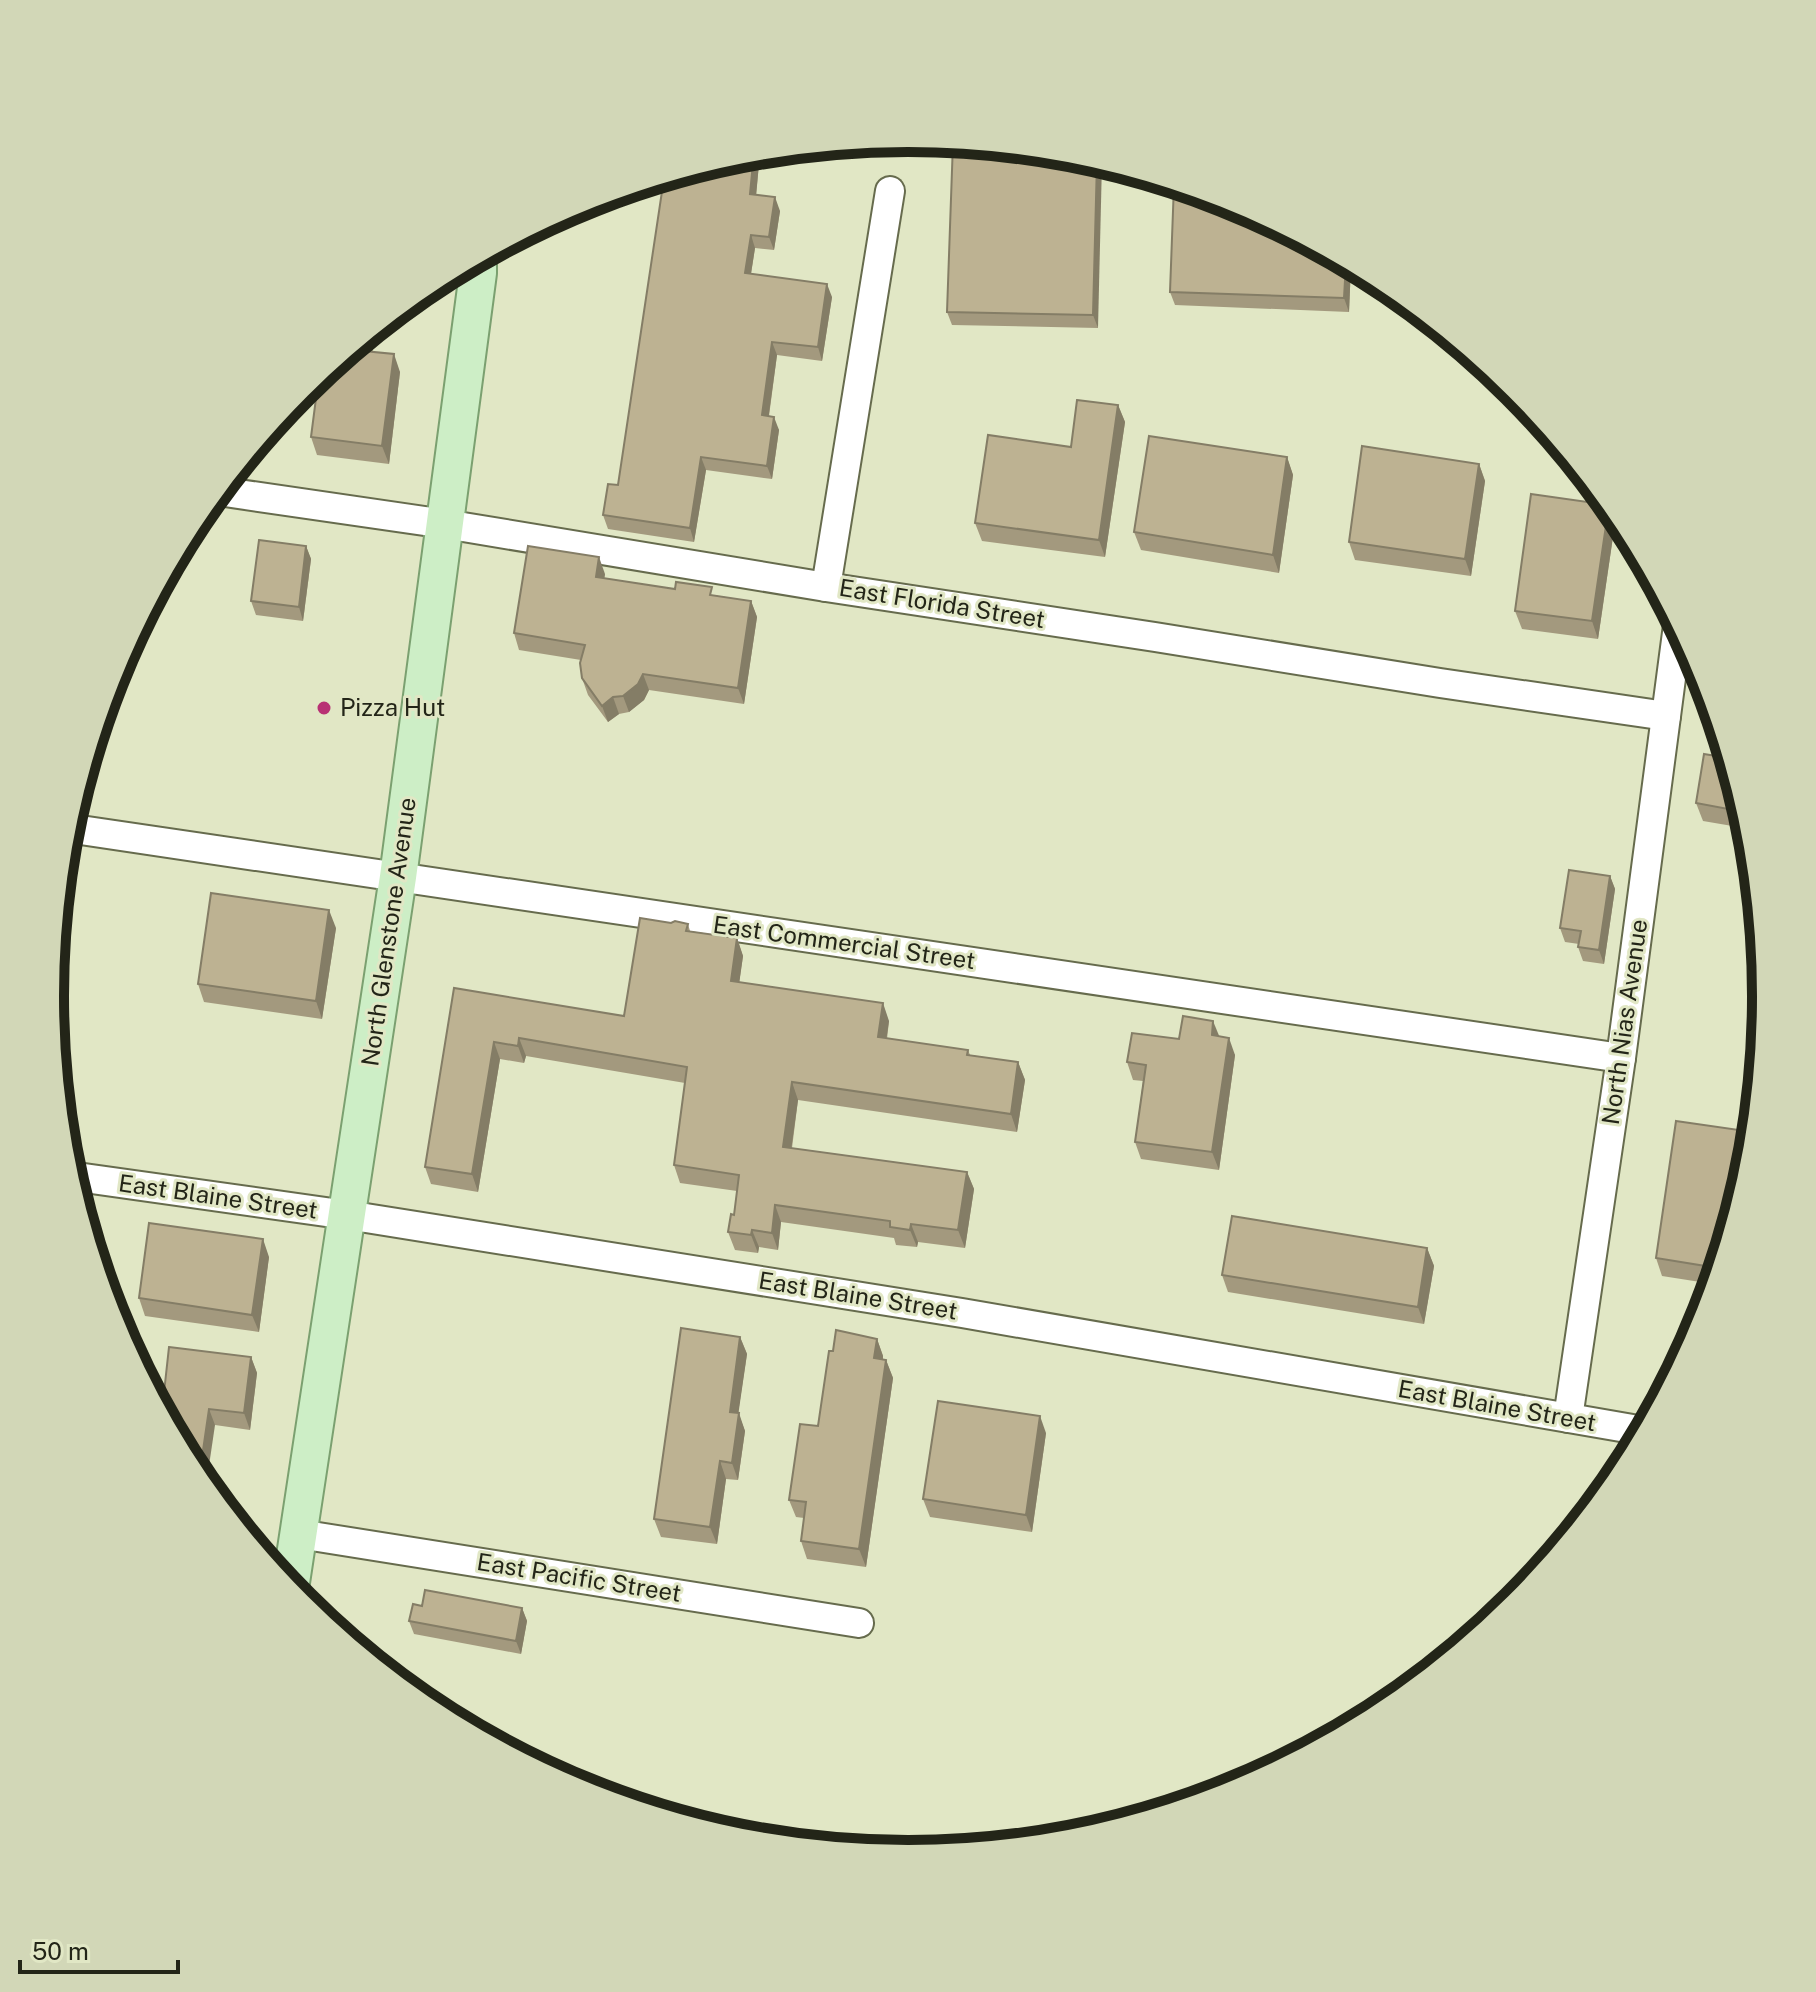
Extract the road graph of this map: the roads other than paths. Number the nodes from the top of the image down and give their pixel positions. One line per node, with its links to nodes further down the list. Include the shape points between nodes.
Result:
1 (890, 191): 5 (street)
2 (478, 270): 4 (main road, North Glenstone Avenue)
3 (230, 493): 4 (street, East Florida Street)
4 (445, 524): 5 (street, East Florida Street); 9 (main road, North Glenstone Avenue)
5 (826, 587): 7 (street, East Florida Street)
6 (1675, 645): 7 (street, North Nias Avenue)
7 (1666, 716): 10 (street, North Nias Avenue)
8 (80, 830): 9 (street, East Commercial Street)
9 (398, 877): 10 (street, East Commercial Street); 12 (main road, North Glenstone Avenue)
10 (1621, 1058): 13 (street, North Nias Avenue)
11 (84, 1178): 12 (street, East Blaine Street)
12 (347, 1215): 13 (street, East Blaine Street, via 962,1313); 15 (main road, North Glenstone Avenue)
13 (1568, 1418): 14 (street, East Blaine Street)
14 (1632, 1429)
15 (299, 1534): 16 (main road, North Glenstone Avenue); 17 (street, East Pacific Street)
16 (293, 1573)
17 (859, 1623)

